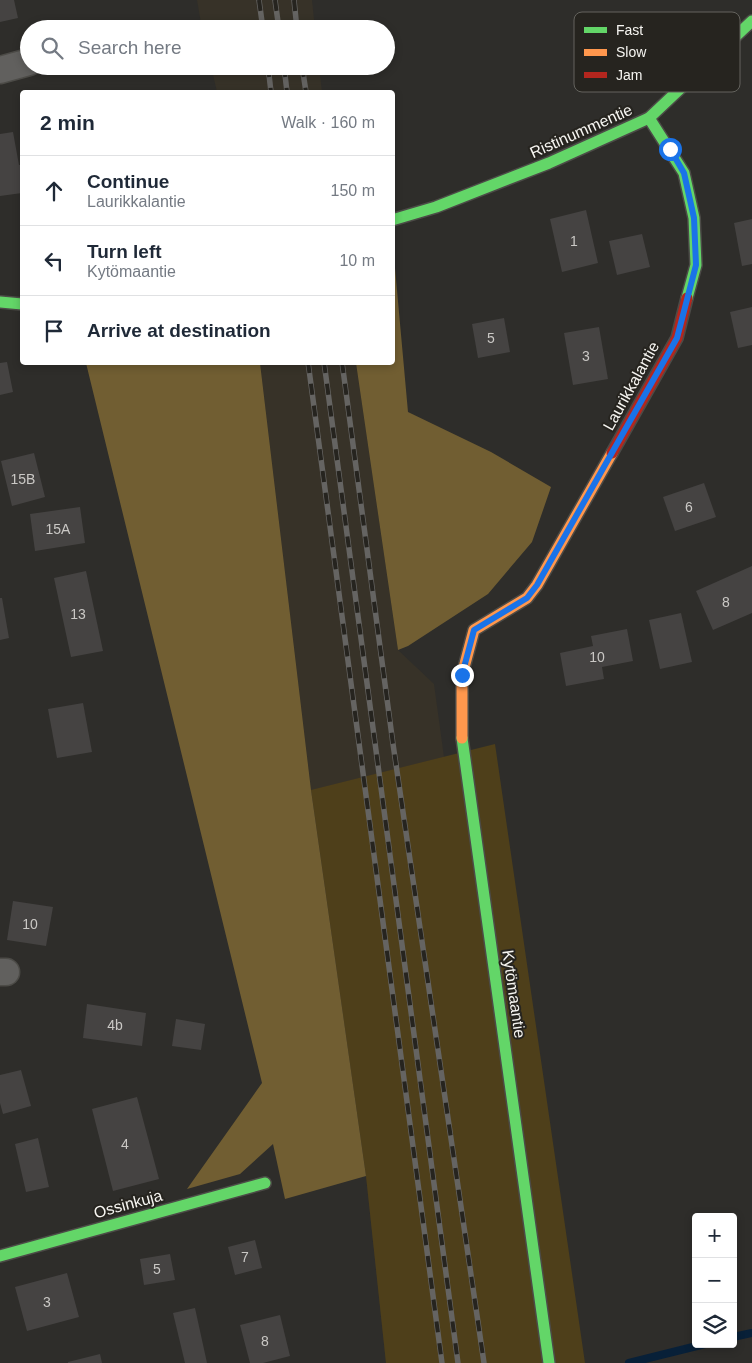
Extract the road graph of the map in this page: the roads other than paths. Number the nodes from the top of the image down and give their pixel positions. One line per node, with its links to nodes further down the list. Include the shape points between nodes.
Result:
1 (752, 21): 2 (street, Ristinummentie)
2 (740, 32)
3 (20, 64): 4 (street)
4 (0, 70)
5 (677, 92): 6 (street, Ristinummentie)
6 (650, 118): 7 (street, Ristinummentie, via 549,163 436,207); 10 (street, Laurikkalantie, via 684,173 694,218 696,265 677,338 537,585 527,598)
7 (395, 219)
8 (0, 302): 9 (street)
9 (20, 304)
10 (474, 630): 13 (street, Kytömaantie, via 462,675 462,743)
11 (265, 1184): 12 (street, Ossinkuja)
12 (0, 1256)
13 (550, 1363)

